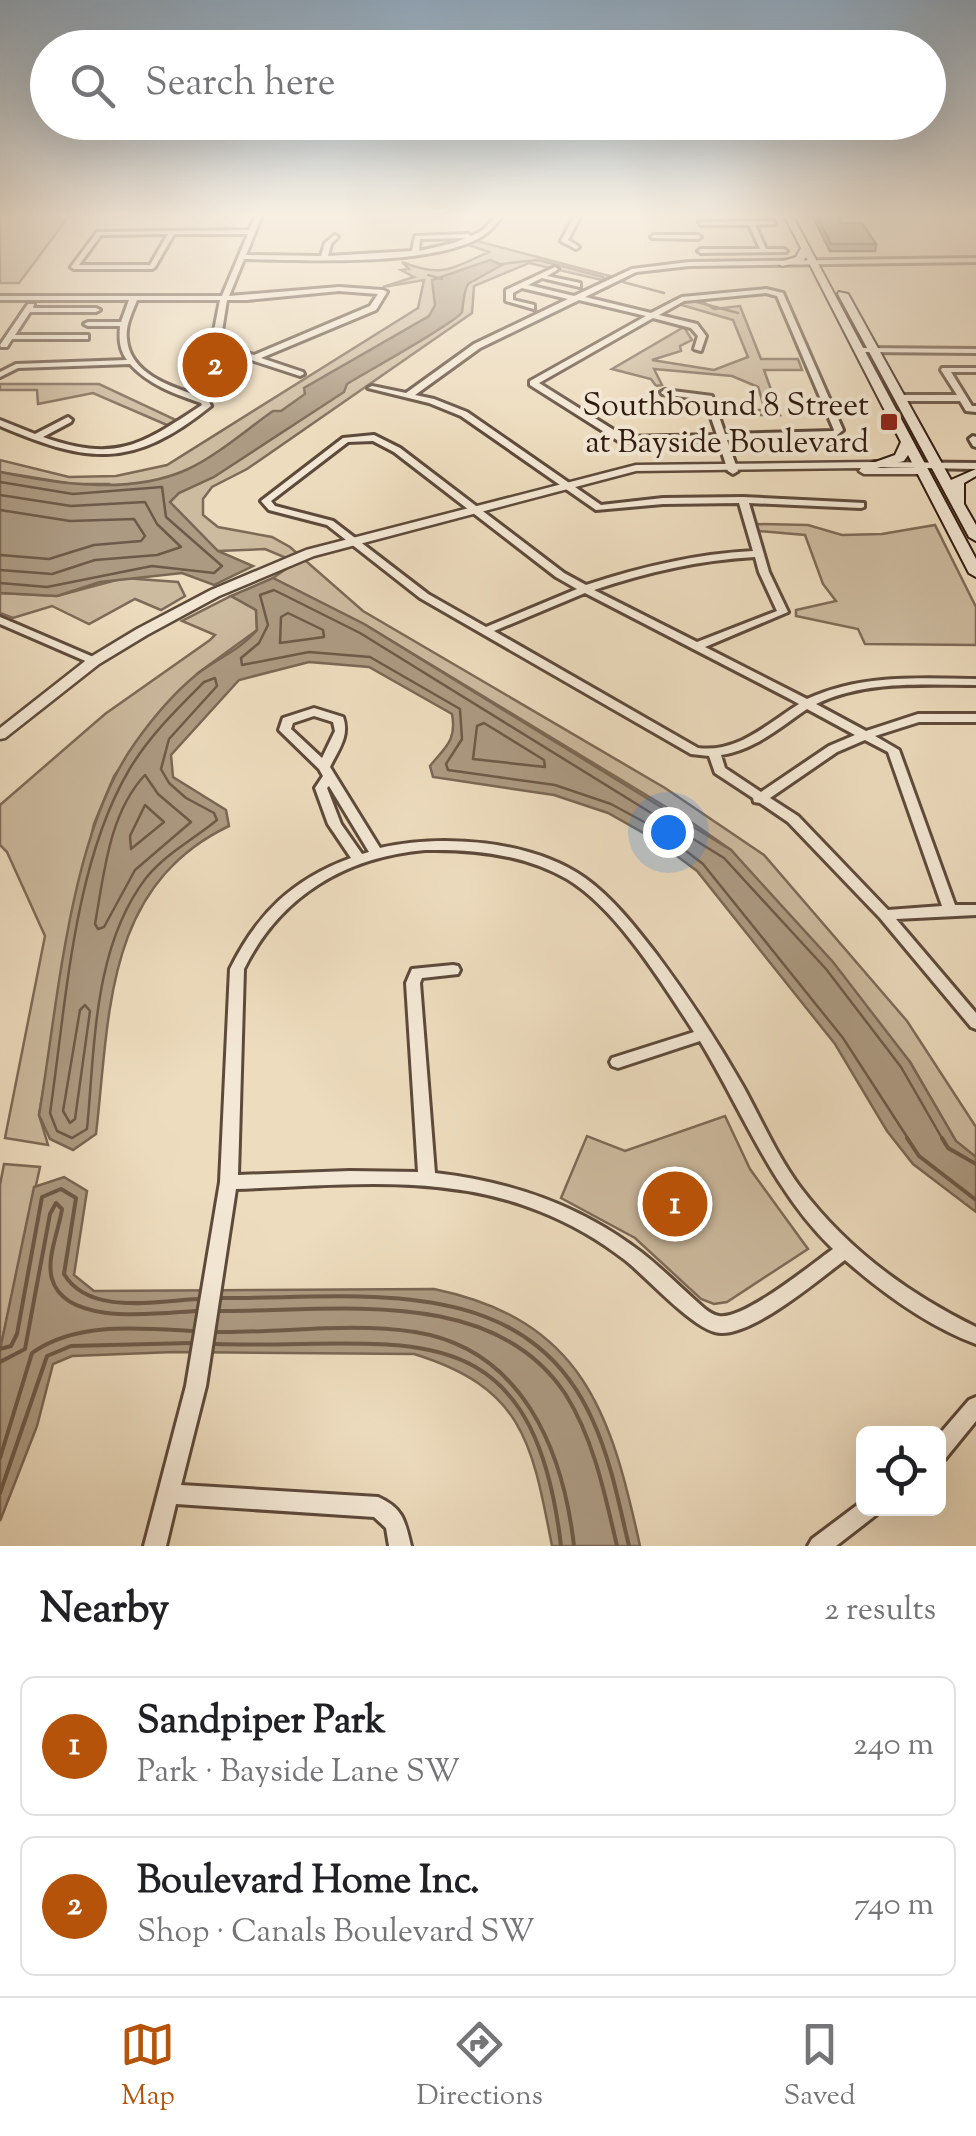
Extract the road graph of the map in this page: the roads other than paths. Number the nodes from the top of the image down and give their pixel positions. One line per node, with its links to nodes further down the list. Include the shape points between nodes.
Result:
1 (229, 287): 10 (street)
2 (519, 287): 12 (street, via 510,301)
3 (526, 287): 11 (street)
4 (598, 287): 11 (street)
5 (828, 287): 18 (main road)
6 (838, 287): 18 (main road)
7 (0, 298): 8 (street)
8 (37, 298): 9 (street); 13 (street)
9 (134, 298): 10 (street); 16 (street)
10 (224, 298): 21 (street, via 218,331); 21 (street, via 383,292 373,308)
11 (575, 298): 14 (street); 28 (street, via 477,346)
12 (531, 307)
13 (29, 310): 15 (street, via 98,308); 15 (street, via 7,341 86,341)
14 (652, 315): 17 (street, via 697,328); 34 (street, via 534,385 623,440); 34 (street, via 698,296 780,295 839,430 825,436)
15 (88, 324): 16 (street)
16 (122, 324): 22 (street, via 120,339)
17 (698, 349)
18 (868, 349): 19 (street); 29 (main road); 36 (main road)
19 (958, 349): 20 (street); 23 (street)
20 (976, 349)
21 (252, 359): 25 (street)
22 (131, 362): 24 (street, via 16,366); 35 (street, via 206,406 127,451)
23 (974, 370): 30 (street, via 945,370)
24 (0, 374)
25 (300, 374)
26 (372, 388): 28 (street)
27 (665, 392): 34 (street, via 709,398)
28 (410, 395): 41 (street, via 464,414)
29 (898, 395): 30 (street); 39 (main road)
30 (960, 395): 31 (street)
31 (976, 410)
32 (68, 420): 35 (street)
33 (0, 423): 35 (street)
34 (721, 435): 38 (street)
35 (37, 436)
36 (907, 443): 37 (main road, via 900,458); 39 (main road)
37 (873, 464): 38 (street); 39 (street)
38 (732, 467): 39 (street); 41 (street, via 615,474)
39 (930, 468): 40 (street); 44 (main road); 49 (main road)
40 (975, 470): 44 (main road, via 958,481)
41 (564, 485): 42 (street, via 604,510); 45 (street)
42 (743, 500): 43 (street); 48 (street)
43 (861, 505)
44 (960, 507): 46 (main road)
45 (472, 509): 47 (street); 47 (street, via 386,444 352,438 266,501 330,523); 50 (street)
46 (976, 537)
47 (355, 540): 52 (street, via 404,582); 54 (street, via 215,592)
48 (759, 554): 50 (street, via 704,557); 53 (street, via 783,612)
49 (976, 573)
50 (586, 590): 52 (street); 53 (street)
51 (0, 620): 54 (street)
52 (486, 631): 60 (street, via 696,751)
53 (697, 646): 56 (street)
54 (94, 662): 58 (street)
55 (976, 682): 56 (street, via 856,685)
56 (807, 704): 59 (street); 60 (street, via 734,752)
57 (976, 718): 59 (street, via 918,718)
58 (0, 734)
59 (865, 735): 62 (street); 65 (street, via 893,750)
60 (716, 755): 62 (street, via 718,770)
61 (326, 773): 61 (street, via 339,720 314,712 288,721 292,741); 63 (street); 64 (street, via 326,806)
62 (759, 799): 67 (street, via 793,819)
63 (376, 853): 64 (street); 70 (street, via 441,846 494,850 578,880 609,904)
64 (359, 859): 73 (street, via 324,874 267,916 237,969)
65 (950, 910): 66 (street); 67 (street)
66 (976, 910)
67 (885, 915): 69 (street)
68 (453, 970): 72 (street, via 418,973 413,982)
69 (976, 1023)
70 (702, 1034): 71 (street); 74 (street, via 794,1194)
71 (618, 1062)
72 (427, 1179): 73 (street); 74 (street, via 493,1188 596,1228 718,1325 740,1321)
73 (229, 1182): 78 (street, via 196,1386)
74 (846, 1250): 75 (street)
75 (976, 1336)
76 (976, 1406): 77 (street)
77 (946, 1442)
78 (170, 1494): 80 (street); 81 (street, via 378,1506 395,1522)
79 (858, 1516): 82 (street)
80 (155, 1546)
81 (400, 1546)
82 (819, 1546)

